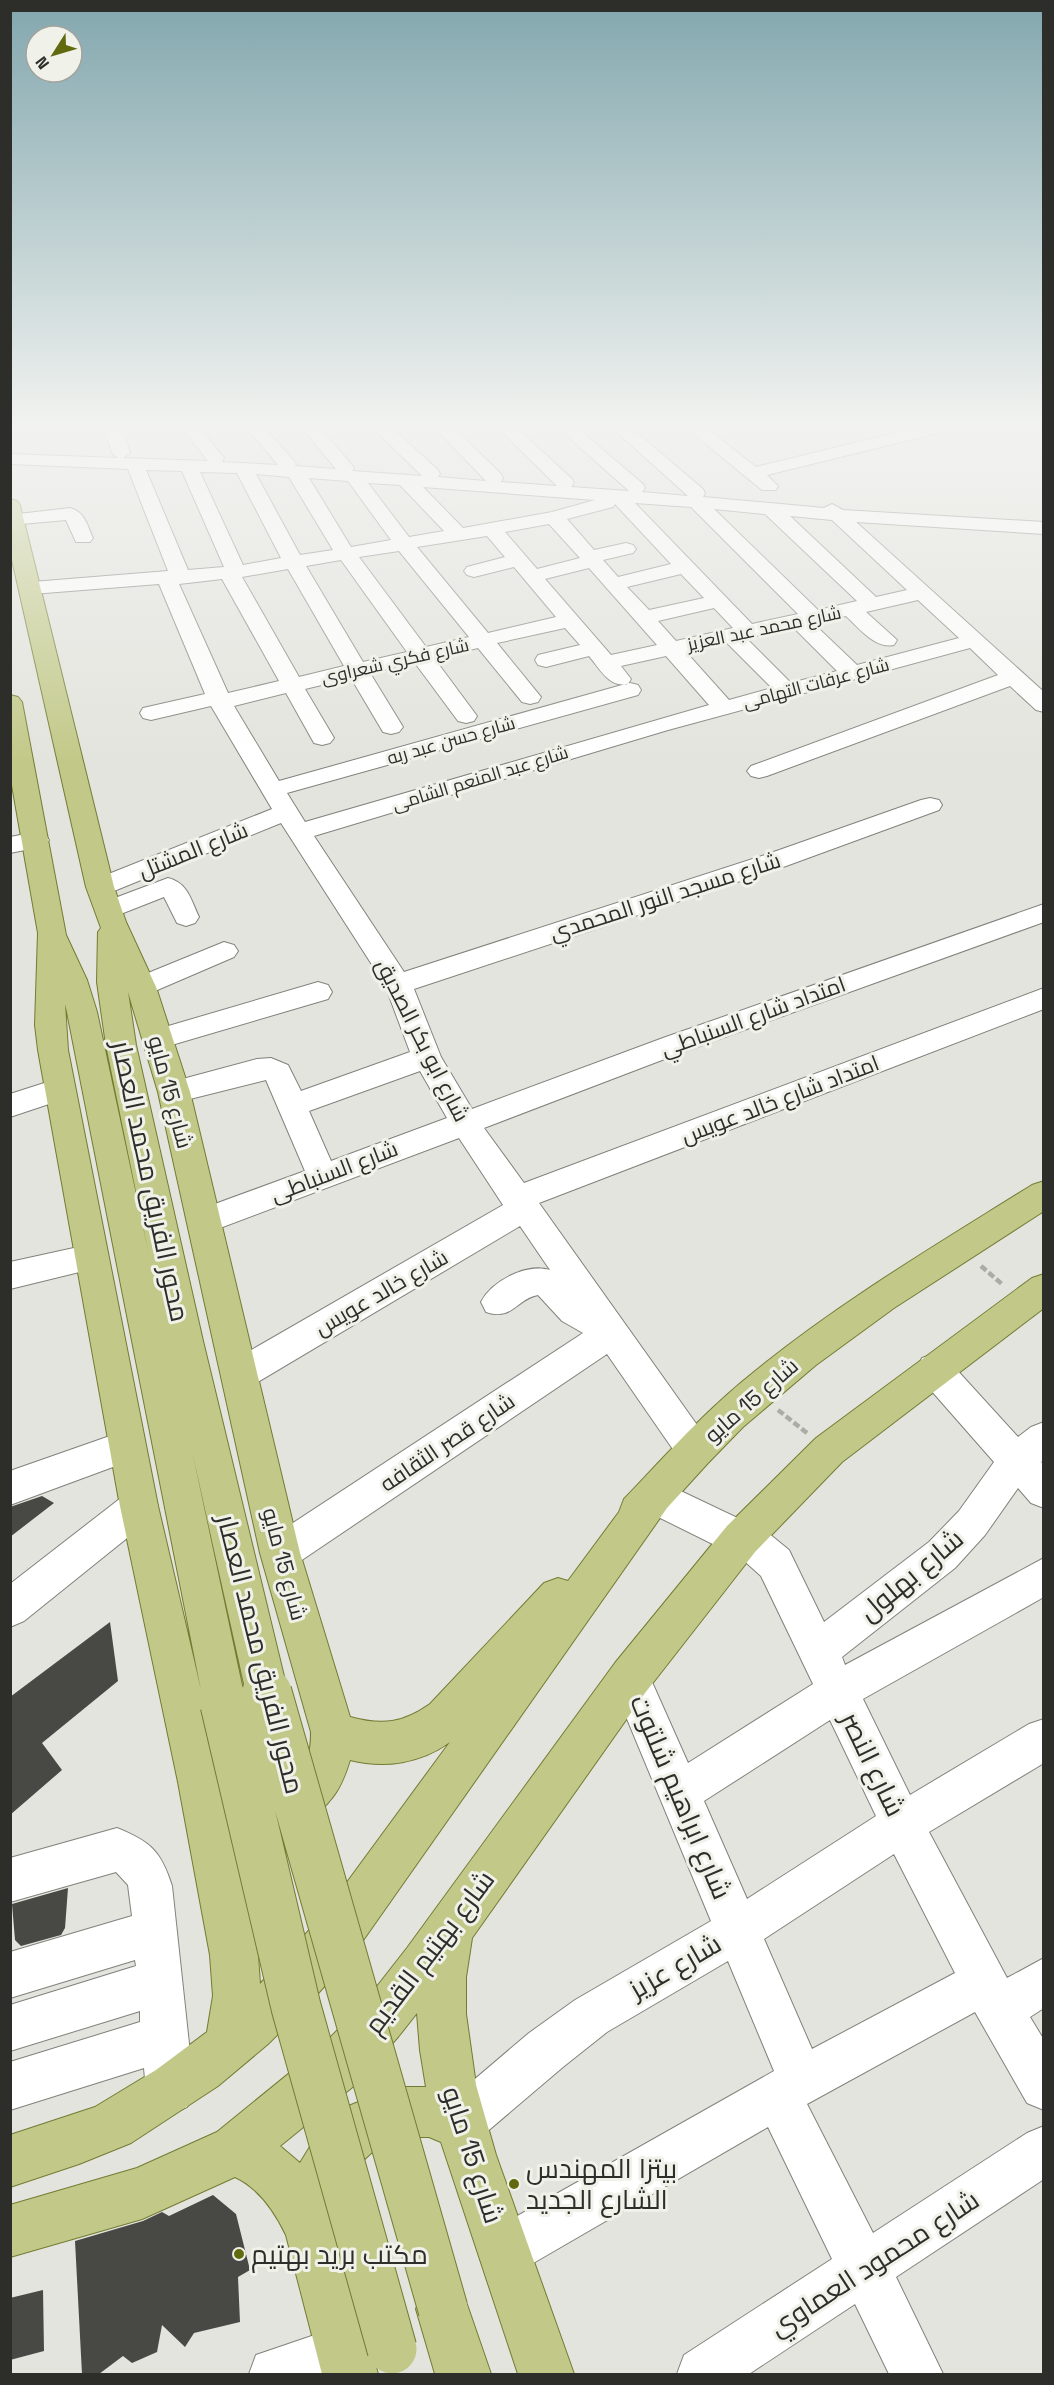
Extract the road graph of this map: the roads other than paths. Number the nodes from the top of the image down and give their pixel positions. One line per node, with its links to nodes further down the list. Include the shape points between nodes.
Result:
1 (19, 538): 25 (main road, شارع 15 مايو)
2 (159, 538): 23 (street, شارع ابو بكر الصديق)
3 (218, 538): 22 (street)
4 (281, 538): 18 (street)
5 (336, 538): 16 (street)
6 (401, 538): 14 (street)
7 (439, 538): 14 (street)
8 (500, 538): 20 (street)
9 (573, 538): 17 (street)
10 (662, 538): 19 (street)
11 (733, 538): 31 (street)
12 (810, 538): 28 (street)
13 (862, 538): 26 (street)
14 (405, 544): 16 (street); 34 (street)
15 (626, 549): 17 (street)
16 (346, 554): 18 (street); 38 (street)
17 (591, 559): 20 (street); 24 (street)
18 (294, 562): 22 (street); 41 (street)
19 (685, 567): 24 (street); 27 (street)
20 (525, 568): 21 (street); 32 (street)
21 (474, 571)
22 (232, 573): 23 (street); 44 (street)
23 (174, 578): 25 (street); 48 (street, شارع ابو بكر الصديق)
24 (613, 584): 30 (street)
25 (32, 588): 62 (main road, شارع 15 مايو)
26 (921, 593): 28 (street, شارع محمد عبد العزيز); 36 (street)
27 (718, 601): 30 (street); 33 (street)
28 (872, 604): 29 (street, شارع محمد عبد العزيز)
29 (850, 609): 31 (street, شارع محمد عبد العزيز); 35 (street)
30 (643, 618): 37 (street)
31 (806, 619): 33 (street, شارع محمد عبد العزيز); 42 (street)
32 (570, 620): 34 (street, شارع فكري شعراوى); 39 (street)
33 (739, 633): 37 (street, شارع محمد عبد العزيز); 46 (street)
34 (484, 640): 38 (street, شارع فكري شعراوى); 47 (street)
35 (886, 640)
36 (973, 641): 42 (street, شارع عرفات التهامى); 43 (street)
37 (671, 648): 39 (street, شارع محمد عبد العزيز); 51 (street)
38 (420, 655): 41 (street, شارع فكري شعراوى); 53 (street)
39 (600, 656): 40 (street, شارع محمد عبد العزيز); 45 (street)
40 (546, 660)
41 (356, 670): 44 (street, شارع فكري شعراوى); 55 (street)
42 (852, 673): 46 (street, شارع عرفات التهامى)
43 (1013, 677): 50 (street); 58 (street)
44 (291, 686): 48 (street, شارع فكري شعراوى); 56 (street)
45 (630, 690): 54 (street); 60 (street, شارع حسن عبد ربه)
46 (786, 690): 51 (street, شارع عرفات التهامى)
47 (530, 697)
48 (219, 700): 52 (street, شارع فكري شعراوى); 60 (street, شارع ابو بكر الصديق)
49 (10, 702): 57 (main road)
50 (1044, 705)
51 (724, 708): 54 (street, شارع عرفات التهامى)
52 (151, 713)
53 (466, 716)
54 (660, 725): 60 (street, شارع عبد المنعم الشامى)
55 (391, 728)
56 (322, 738)
57 (14, 745): 61 (main road)
58 (759, 771)
59 (930, 804): 67 (street, شارع مسجد النور المحمدي, via 777,860)
60 (286, 811): 62 (street, شارع المشتل); 67 (street, شارع ابو بكر الصديق)
61 (23, 843): 65 (main road)
62 (107, 906): 64 (street, via 168,886 174,890); 68 (main road, شارع 15 مايو); 134 (main road, محور الفريق محمد العصار, bridge, via 121,1045 267,1693)
63 (1044, 912): 77 (street, امتداد شارع السنباطي)
64 (186, 917)
65 (52, 933): 73 (main road, via 50,1025); 133 (main road, محور الفريق محمد العصار, bridge, via 74,980 82,1012 225,1704 296,2007)
66 (224, 951): 68 (street)
67 (398, 984): 72 (street, شارع ابو بكر الصديق)
68 (141, 987): 71 (main road, شارع 15 مايو)
69 (318, 992): 71 (street)
70 (1044, 998): 80 (street, امتداد شارع خالد عويس)
71 (158, 1039): 74 (main road, شارع 15 مايو)
72 (427, 1057): 75 (street); 77 (street, شارع ابو بكر الصديق)
73 (60, 1089): 76 (street); 82 (main road)
74 (174, 1092): 75 (street, via 257,1070 271,1070 280,1077); 81 (main road, شارع 15 مايو)
75 (293, 1105): 78 (street)
76 (10, 1106)
77 (464, 1122): 78 (street, شارع السنباطى); 80 (street, شارع ابو بكر الصديق)
78 (322, 1175): 81 (street, شارع السنباطى)
79 (1044, 1194): 90 (main road, شارع 15 مايو, via 836,1329)
80 (520, 1204): 86 (street, شارع ابو بكر الصديق); 88 (street, شارع خالد عويس)
81 (204, 1221): 88 (main road, شارع 15 مايو)
82 (92, 1257): 83 (street); 89 (main road)
83 (10, 1276)
84 (1034, 1296): 87 (main road)
85 (498, 1302): 86 (street, via 531,1282 542,1280 581,1317)
86 (613, 1332): 90 (street, شارع ابو بكر الصديق); 97 (street, شارع قصر الثقافه)
87 (933, 1369): 91 (street); 96 (main road, via 830,1450)
88 (239, 1376): 97 (main road, شارع 15 مايو)
89 (127, 1446): 92 (street); 95 (main road)
90 (694, 1450): 94 (main road, شارع 15 مايو)
91 (1030, 1450): 93 (street); 100 (street, شارع بهلول, via 942,1555)
92 (10, 1488)
93 (1044, 1491)
94 (652, 1497): 96 (street, شارع النصر); 103 (main road, شارع 15 مايو, via 443,1723 423,1735 388,1744 354,1742); 118 (main road, via 340,1932 307,1972)
95 (139, 1506): 99 (street); 105 (main road)
96 (741, 1539): 100 (street, شارع النصر, via 776,1563); 101 (main road, شارع بهتيم القديم)
97 (280, 1553): 103 (main road, شارع 15 مايو)
98 (1044, 1576): 102 (street)
99 (10, 1608)
100 (819, 1651): 102 (street, شارع النصر)
101 (630, 1678): 106 (street, شارع ابراهيم شلتوت); 109 (main road, شارع بهتيم القديم)
102 (838, 1691): 106 (street); 107 (street, شارع النصر)
103 (333, 1732): 105 (main road, via 328,1760 314,1786 281,1809 253,1814 225,1807)
104 (1044, 1738): 107 (street, شارع عزيز)
105 (200, 1782): 118 (main road, via 237,1975 236,2013)
106 (679, 1793): 110 (street, شارع ابراهيم شلتوت)
107 (902, 1824): 110 (street, شارع عزيز); 115 (street, شارع النصر)
108 (10, 1880): 111 (street, via 117,1850 125,1852 142,1866 149,1879)
109 (450, 1929): 123 (main road, شارع 15 مايو, via 440,1994 441,2028); 124 (main road, شارع بهتيم القديم, via 381,2020 337,2067)
110 (738, 1930): 121 (street, شارع ابراهيم شلتوت); 123 (street, شارع عزيز, via 591,2016)
111 (155, 1932): 112 (street); 114 (street)
112 (10, 1975)
113 (1044, 1981): 115 (street)
114 (160, 1982): 116 (street); 117 (street)
115 (992, 1996): 120 (street, شارع النصر); 121 (street)
116 (10, 2028)
117 (165, 2038): 119 (street); 122 (street)
118 (229, 2047): 122 (main road)
119 (10, 2086)
120 (1044, 2086)
121 (790, 2089): 129 (street); 130 (street, شارع ابراهيم شلتوت)
122 (170, 2090): 126 (main road, via 104,2129)
123 (459, 2124): 127 (main road, via 429,2112 396,2112 364,2125 337,2150 316,2184); 129 (main road, شارع 15 مايو)
124 (235, 2150): 127 (main road, via 258,2161 279,2178); 128 (main road, شارع بهتيم القديم, via 142,2193)
125 (1044, 2150): 130 (street, شارع محمود العماوي)
126 (10, 2161)
127 (311, 2228): 131 (main road)
128 (10, 2231)
129 (505, 2251): 135 (main road, شارع 15 مايو)
130 (865, 2270): 136 (street, شارع محمود العماوي); 137 (street, شارع ابراهيم شلتوت)
131 (347, 2363): 132 (street)
132 (275, 2374)
133 (399, 2374)
134 (463, 2374)
135 (546, 2374)
136 (703, 2374)
137 (917, 2374)

